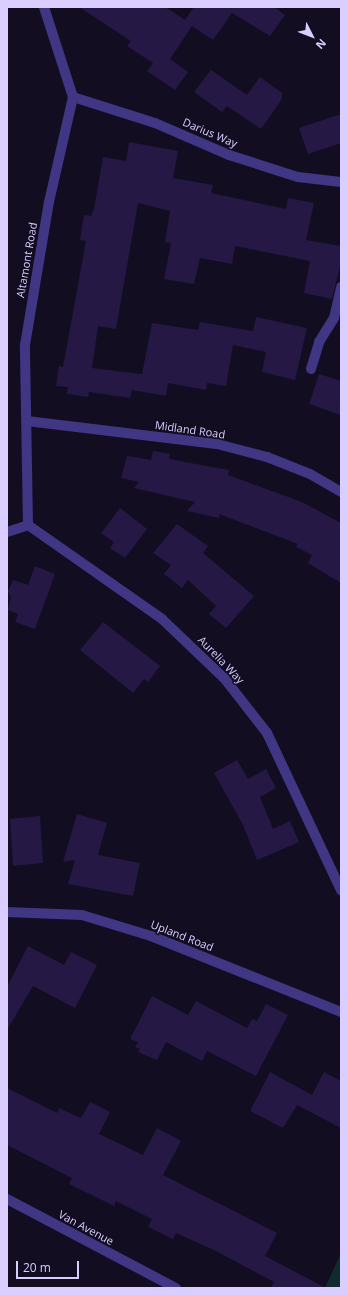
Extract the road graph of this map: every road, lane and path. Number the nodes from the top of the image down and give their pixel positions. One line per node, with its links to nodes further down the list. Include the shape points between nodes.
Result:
1 (44, 7): 2 (street)
2 (73, 97): 3 (street, Darius Way, via 155,123 229,155 298,177); 6 (street, Altamont Road, via 49,202 24,345)
3 (341, 182)
4 (341, 287): 5 (street, via 334,318 319,342)
5 (311, 369)
6 (27, 421): 7 (street, Midland Road, via 217,444 267,457 310,474); 8 (street, Altamont Road)
7 (341, 492)
8 (28, 525): 9 (street); 10 (street, Aurelia Way, via 162,619 224,678 267,733)
9 (7, 532)
10 (341, 890)
11 (7, 912): 12 (street, Upland Road, via 90,917 151,936)
12 (341, 1012)
13 (7, 1200): 14 (street, Van Avenue)
14 (176, 1288)

